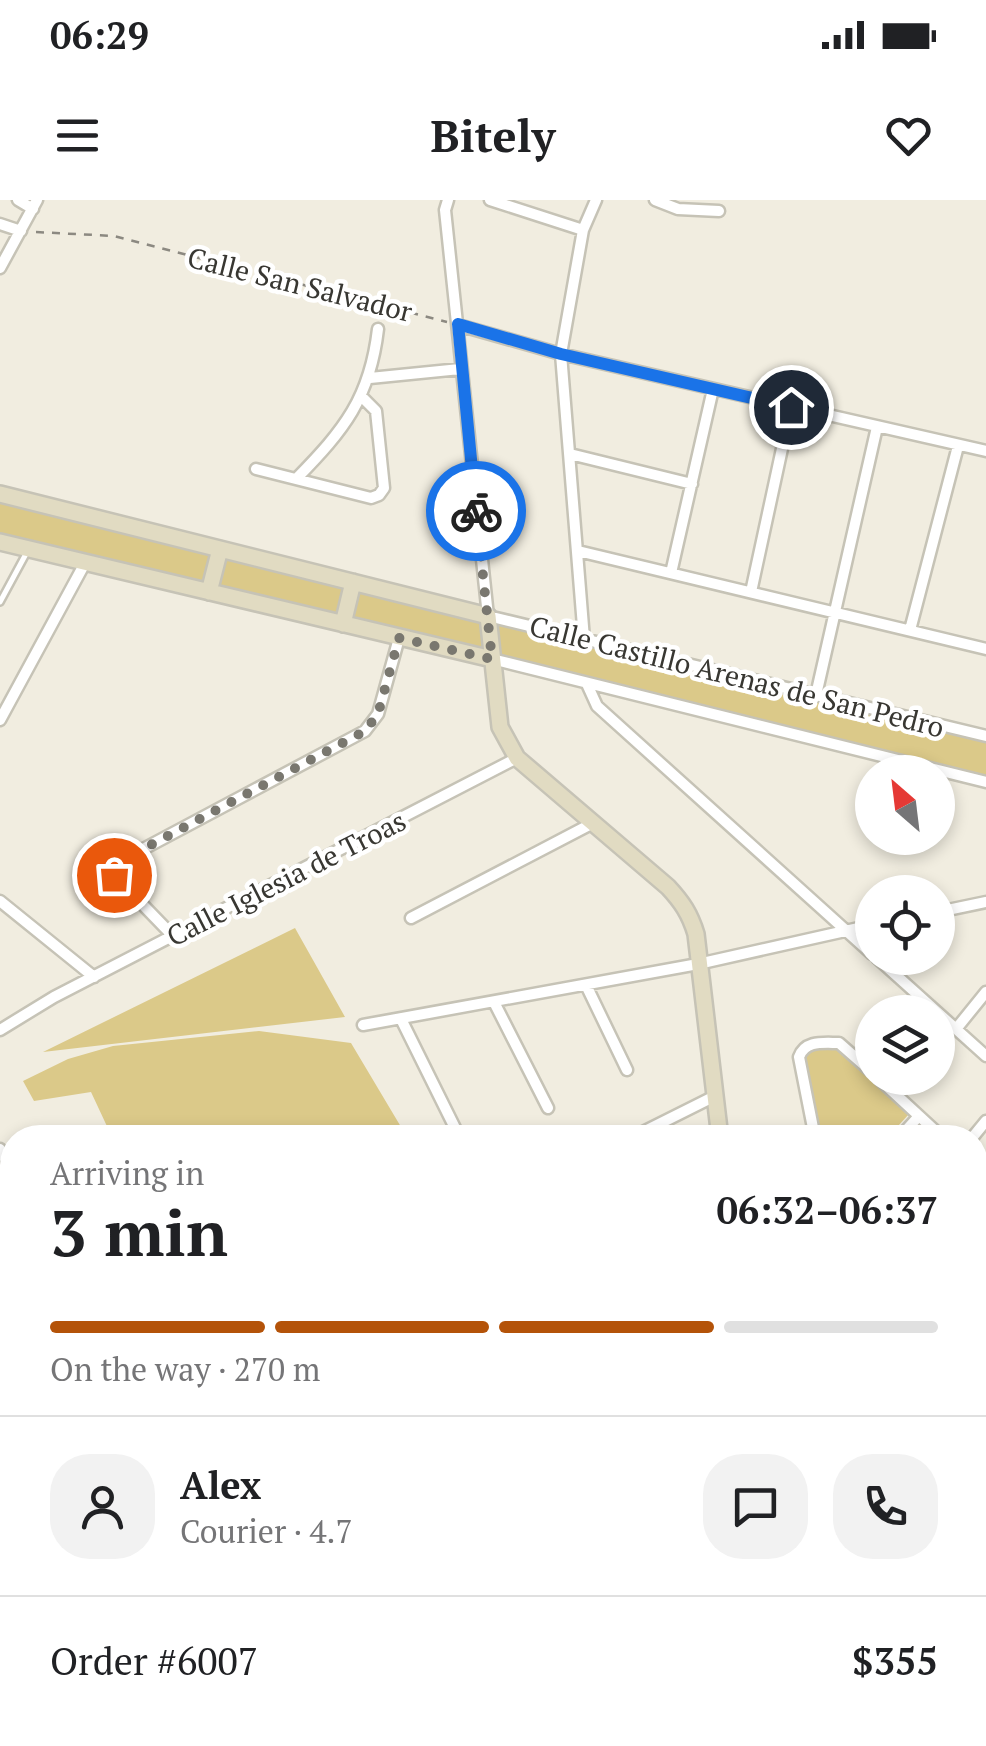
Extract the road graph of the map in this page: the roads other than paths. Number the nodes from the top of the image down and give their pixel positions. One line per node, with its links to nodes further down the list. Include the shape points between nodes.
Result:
1 (18, 200): 6 (street)
2 (448, 200): 13 (street)
3 (490, 200): 10 (street)
4 (596, 200): 10 (street)
5 (655, 200): 7 (street)
6 (35, 204): 11 (street)
7 (679, 204): 8 (street)
8 (719, 211)
9 (0, 224): 11 (street)
10 (583, 230): 15 (street)
11 (21, 231): 12 (street)
12 (0, 268)
13 (458, 324): 15 (street); 16 (street)
14 (378, 329): 17 (street)
15 (561, 354): 18 (street); 24 (street)
16 (460, 369): 17 (street); 40 (street)
17 (370, 378): 19 (street)
18 (713, 389): 20 (street); 27 (street)
19 (361, 396): 26 (street); 26 (street, via 376,410 384,488 379,495)
20 (791, 407): 21 (street); 37 (street)
21 (877, 427): 22 (street); 39 (street)
22 (958, 446): 23 (street); 42 (street)
23 (986, 452)
24 (570, 454): 27 (street); 32 (street)
25 (256, 469): 26 (street)
26 (296, 478)
27 (692, 484): 34 (street)
28 (0, 494): 31 (main road)
29 (0, 542): 30 (main road)
30 (28, 549): 33 (main road); 38 (lane)
31 (220, 549): 35 (main road); 36 (main road)
32 (578, 551): 34 (street); 44 (street)
33 (86, 563): 36 (main road); 49 (street)
34 (671, 573): 37 (street)
35 (353, 582): 40 (main road); 41 (main road)
36 (209, 592): 41 (main road)
37 (752, 592): 39 (street)
38 (0, 602)
39 (833, 612): 42 (street); 48 (street)
40 (488, 616): 44 (street, Calle Castillo Arenas de San Pedro); 46 (main road)
41 (343, 624): 43 (main road)
42 (910, 630): 45 (street)
43 (399, 638): 46 (main road); 60 (street, via 378,714 365,731 115,864 114,875)
44 (584, 639): 48 (street, Calle Castillo Arenas de San Pedro)
45 (986, 648)
46 (492, 659): 47 (street, Calle Castillo Arenas de San Pedro); 51 (main road, via 500,727)
47 (587, 684): 52 (street, Calle Castillo Arenas de San Pedro); 59 (street, via 597,706)
48 (816, 696): 50 (street, Calle Castillo Arenas de San Pedro)
49 (0, 720)
50 (986, 736)
51 (517, 758): 53 (main road); 60 (street, Calle Iglesia de Troas)
52 (986, 782)
53 (594, 823): 57 (street); 62 (main road, via 684,904)
54 (0, 901): 64 (street)
55 (986, 902): 56 (street)
56 (955, 908)
57 (411, 918)
58 (855, 929): 59 (street)
59 (847, 931): 61 (street); 62 (street)
60 (173, 936): 64 (street, Calle Iglesia de Troas)
61 (855, 938)
62 (698, 964): 65 (street); 76 (main road)
63 (897, 975): 70 (street)
64 (94, 977): 71 (street, Calle Iglesia de Troas)
65 (586, 984): 67 (street); 74 (street)
66 (986, 992): 70 (street)
67 (494, 1002): 68 (street); 77 (street)
68 (401, 1018): 69 (street); 79 (street)
69 (363, 1025)
70 (956, 1029): 72 (street)
71 (0, 1030)
72 (986, 1056)
73 (855, 1057): 82 (street, via 839,1043 802,1049)
74 (627, 1070)
75 (896, 1095): 78 (street)
76 (714, 1096): 80 (street); 81 (main road)
77 (548, 1108)
78 (918, 1116): 83 (street); 84 (street)
79 (454, 1125)
80 (657, 1125)
81 (718, 1125)
82 (812, 1125)
83 (910, 1125)
84 (928, 1125)

